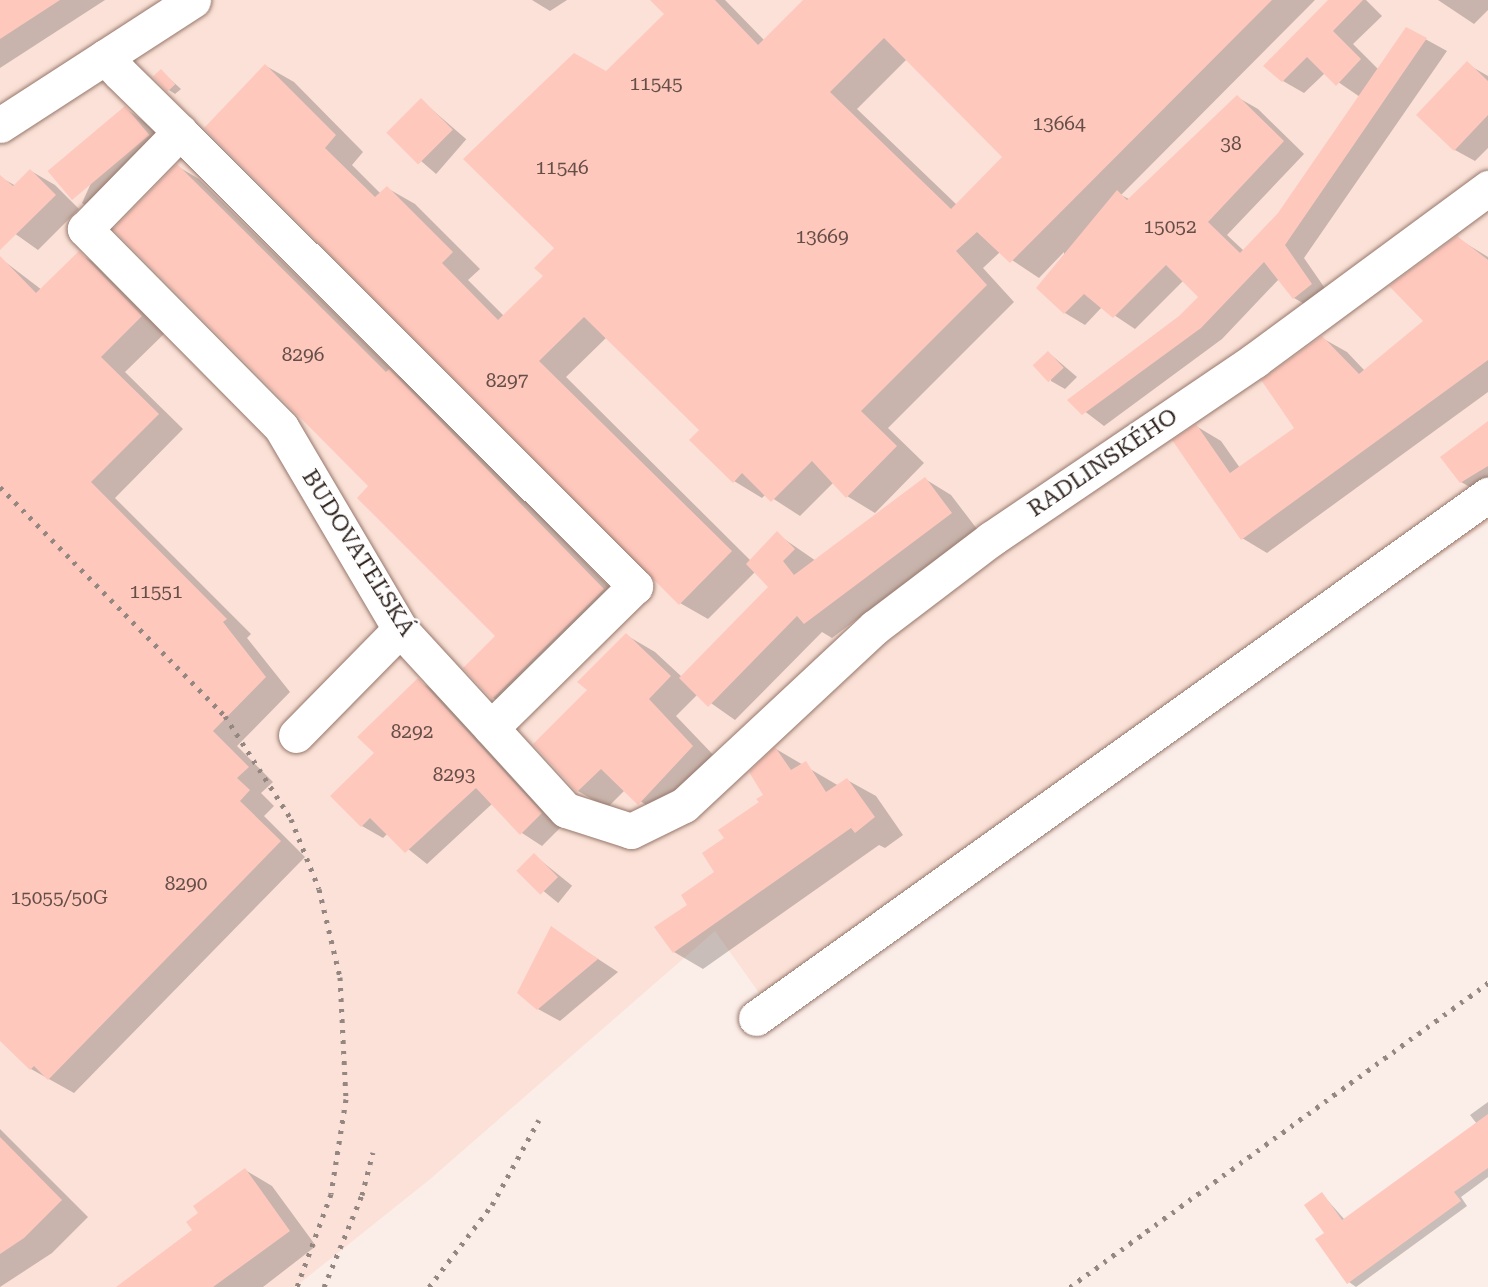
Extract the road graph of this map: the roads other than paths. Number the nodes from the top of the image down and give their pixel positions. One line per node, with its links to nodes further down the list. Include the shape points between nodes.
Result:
1 (193, 0): 2 (street)
2 (105, 57): 3 (street); 4 (street)
3 (0, 125)
4 (180, 132): 7 (street, BUDOVATEĽSKÁ, via 85,229 281,427); 8 (street, via 635,586)
5 (1488, 188): 8 (street, RADLINSKÉHO, via 1255,359 991,540 885,619 684,805 631,831 566,810)
6 (1488, 495): 10 (street)
7 (400, 629): 8 (street, BUDOVATEĽSKÁ); 9 (street)
8 (491, 728)
9 (296, 735)
10 (756, 1018)

